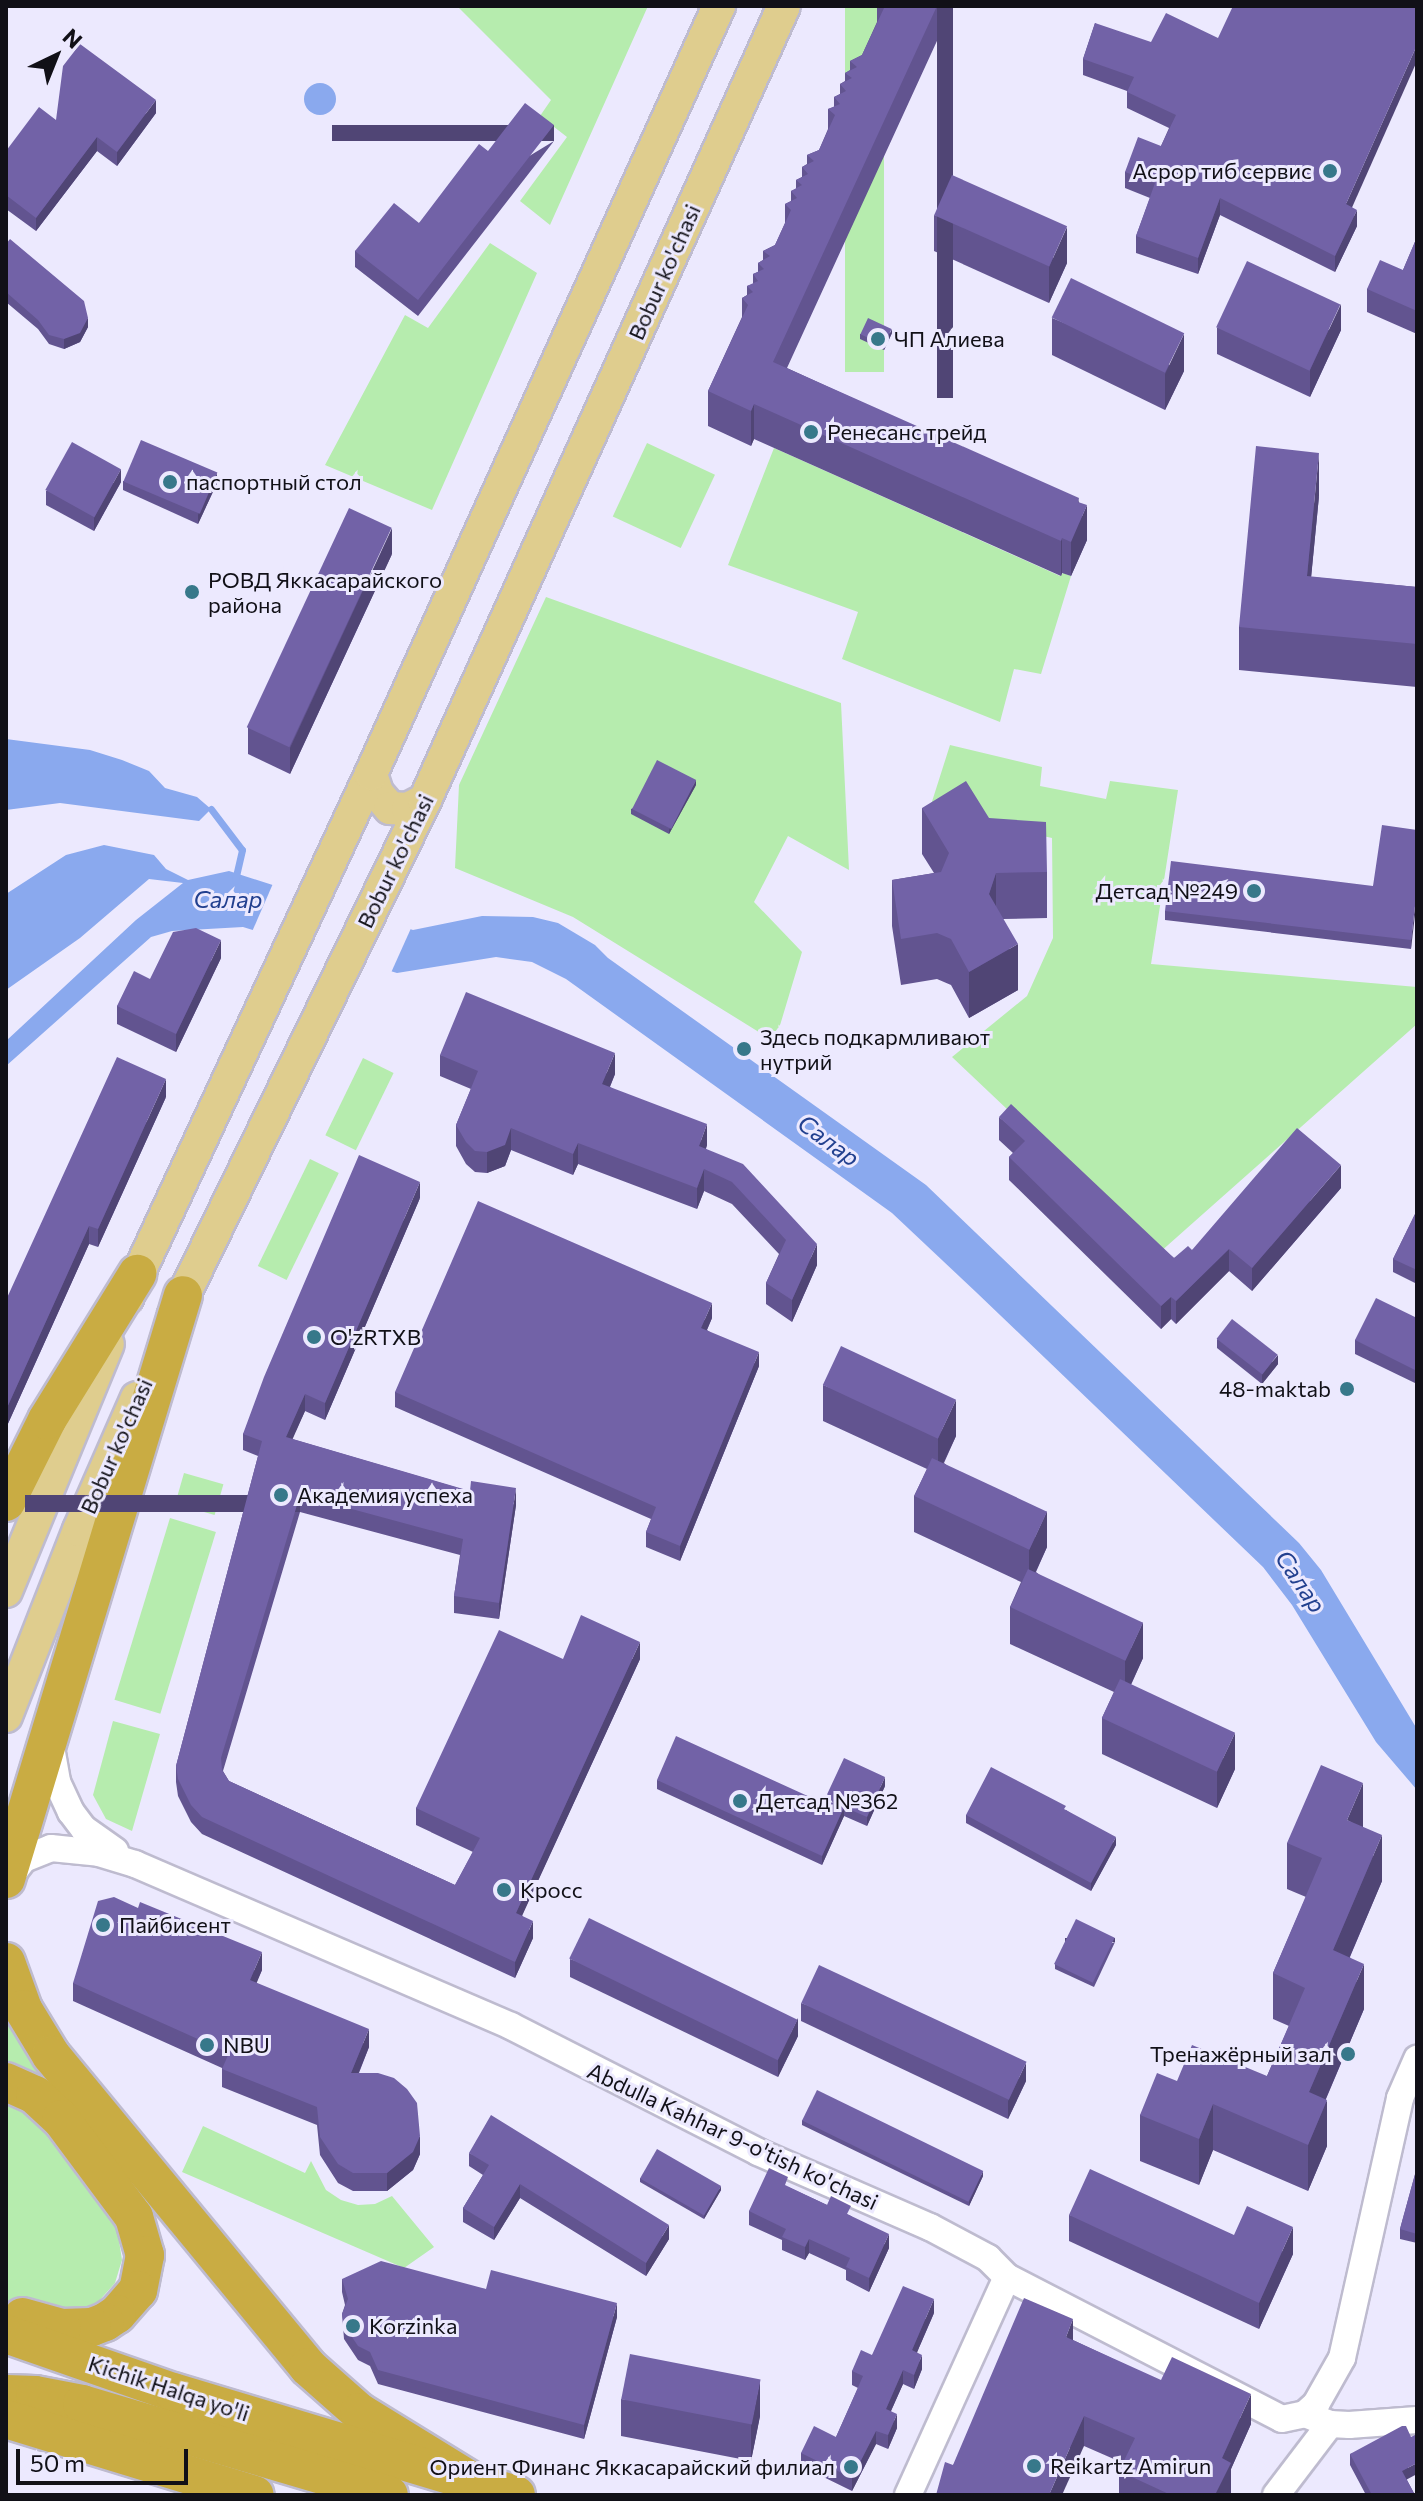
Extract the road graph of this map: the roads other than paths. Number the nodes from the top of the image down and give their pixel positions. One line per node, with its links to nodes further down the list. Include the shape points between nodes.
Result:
1 (719, 6): 3 (main road, Bobur ko'chasi)
2 (784, 6): 4 (main road, Bobur ko'chasi)
3 (371, 774): 4 (main road, via 377,793 390,808 408,809); 5 (main road, Bobur ko'chasi)
4 (425, 800): 6 (main road, Bobur ko'chasi)
5 (137, 1274): 7 (highway, via 47,1420); 8 (main road, Bobur ko'chasi)
6 (183, 1295): 9 (main road, Bobur ko'chasi, via 79,1530); 10 (highway)
7 (6, 1502)
8 (6, 1591)
9 (6, 1716)
10 (50, 1732): 11 (street, Abdulla Kahhar 9-o'tish ko'chasi, via 54,1772 71,1812 84,1829); 12 (highway)
11 (135, 1864): 12 (street, Abdulla Kahhar 9-o'tish ko'chasi, via 89,1851 51,1848 24,1859); 16 (street, Abdulla Kahhar 9-o'tish ko'chasi, via 511,2026 758,2152 930,2227 988,2258)
12 (6, 1881)
13 (6, 1962): 23 (highway, via 23,2009 51,2055 308,2367 359,2412)
14 (1417, 2059): 20 (street, via 1400,2098 1342,2358)
15 (6, 2082): 17 (highway, via 52,2109 134,2217 144,2247 142,2279 132,2298 117,2314 92,2327 62,2328)
16 (1007, 2277): 20 (street, Abdulla Kahhar 9-o'tish ko'chasi, via 1282,2419); 27 (street)
17 (6, 2312)
18 (6, 2334): 23 (highway, Kichik Halqa yo'li, via 173,2392)
19 (6, 2394): 25 (highway, via 82,2404)
20 (1317, 2414): 22 (street, Abdulla Kahhar 9-o'tish ko'chasi); 28 (street)
21 (6, 2419): 24 (highway)
22 (1417, 2420)
23 (471, 2481): 26 (highway, Kichik Halqa yo'li)
24 (255, 2495)
25 (389, 2495)
26 (516, 2495)
27 (908, 2495)
28 (1276, 2495)

